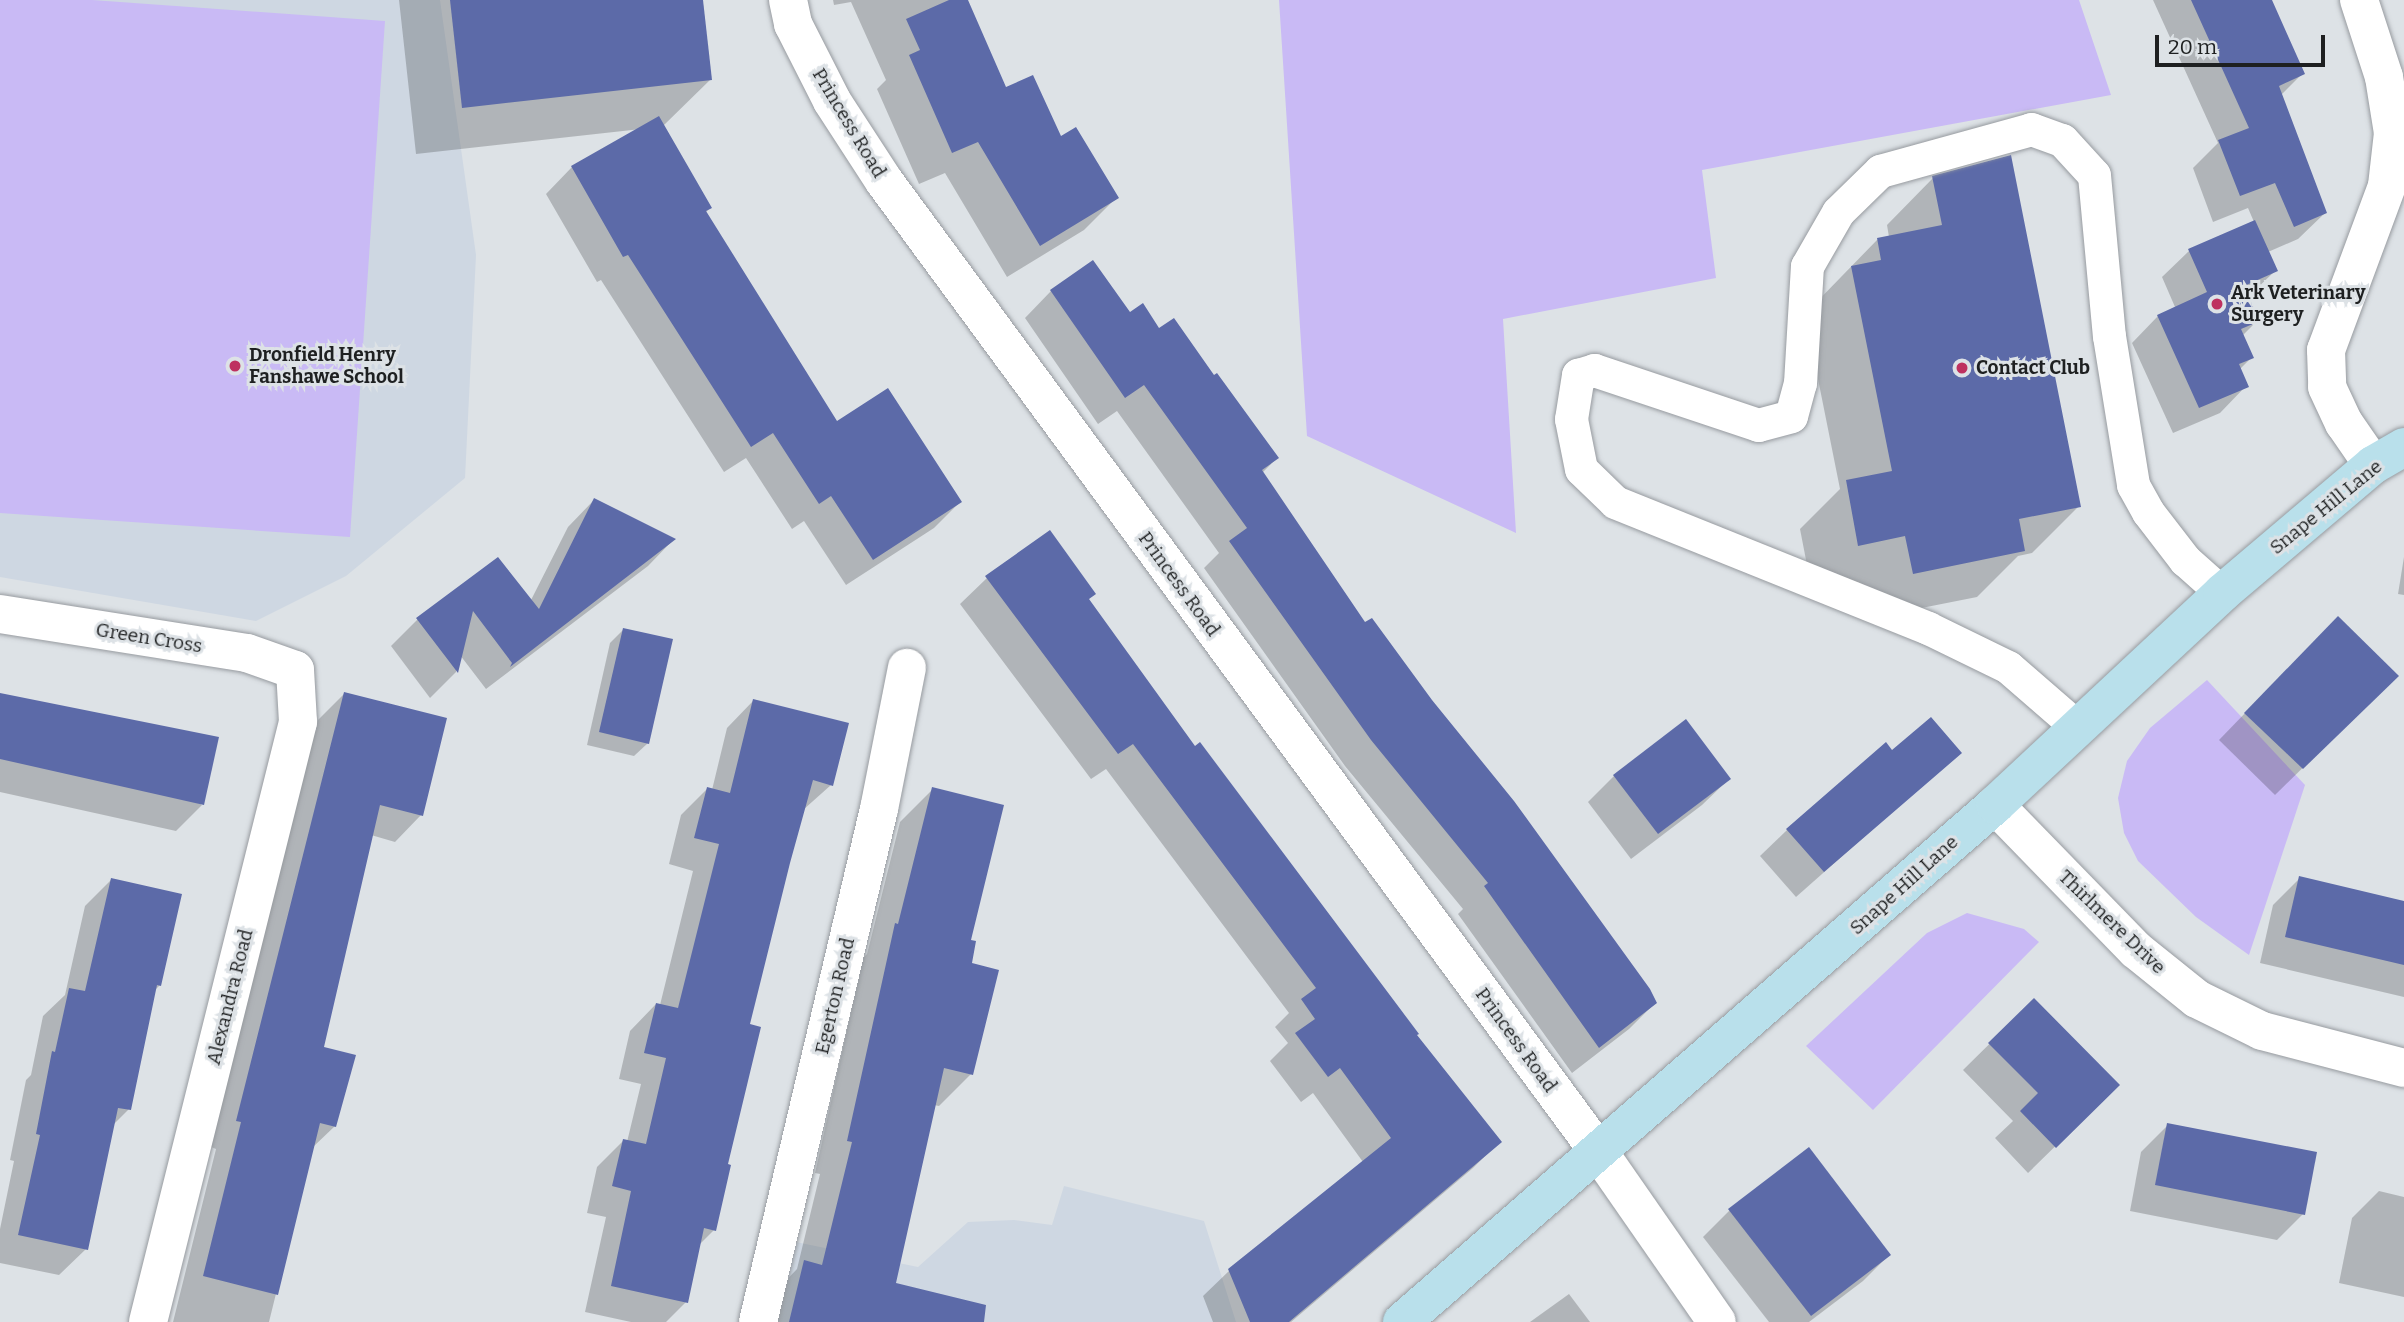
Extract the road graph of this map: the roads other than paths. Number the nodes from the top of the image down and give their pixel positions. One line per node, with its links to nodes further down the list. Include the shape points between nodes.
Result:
1 (788, 0): 11 (street, Princess Road, via 793,24 832,101 884,181)
2 (2359, 0): 3 (street, via 2384,77 2393,133 2387,186 2326,350 2327,387 2343,422)
3 (2388, 456): 4 (street, Snape Hill Lane)
4 (2222, 593): 8 (street, Snape Hill Lane); 8 (lane, via 2185,560 2133,485 2109,336 2094,175 2062,140 2031,129 1880,171 1838,212 1807,266 1800,383 1790,416 1758,425 1594,370 1578,375 1571,419 1581,469 1615,502 2008,667)
5 (0, 614): 7 (street, Green Cross, via 247,653)
6 (907, 668): 13 (street, Egerton Road, via 879,809)
7 (295, 670): 12 (street, Alexandra Road, via 298,722)
8 (2077, 726): 9 (street, Snape Hill Lane)
9 (1994, 805): 10 (street, Thirlmere Drive, via 2136,950 2197,999 2262,1031); 11 (street, Snape Hill Lane)
10 (2404, 1068)
11 (1598, 1151): 14 (street, Snape Hill Lane); 15 (street, Princess Road)
12 (148, 1322)
13 (758, 1322)
14 (1402, 1322)
15 (1717, 1322)

